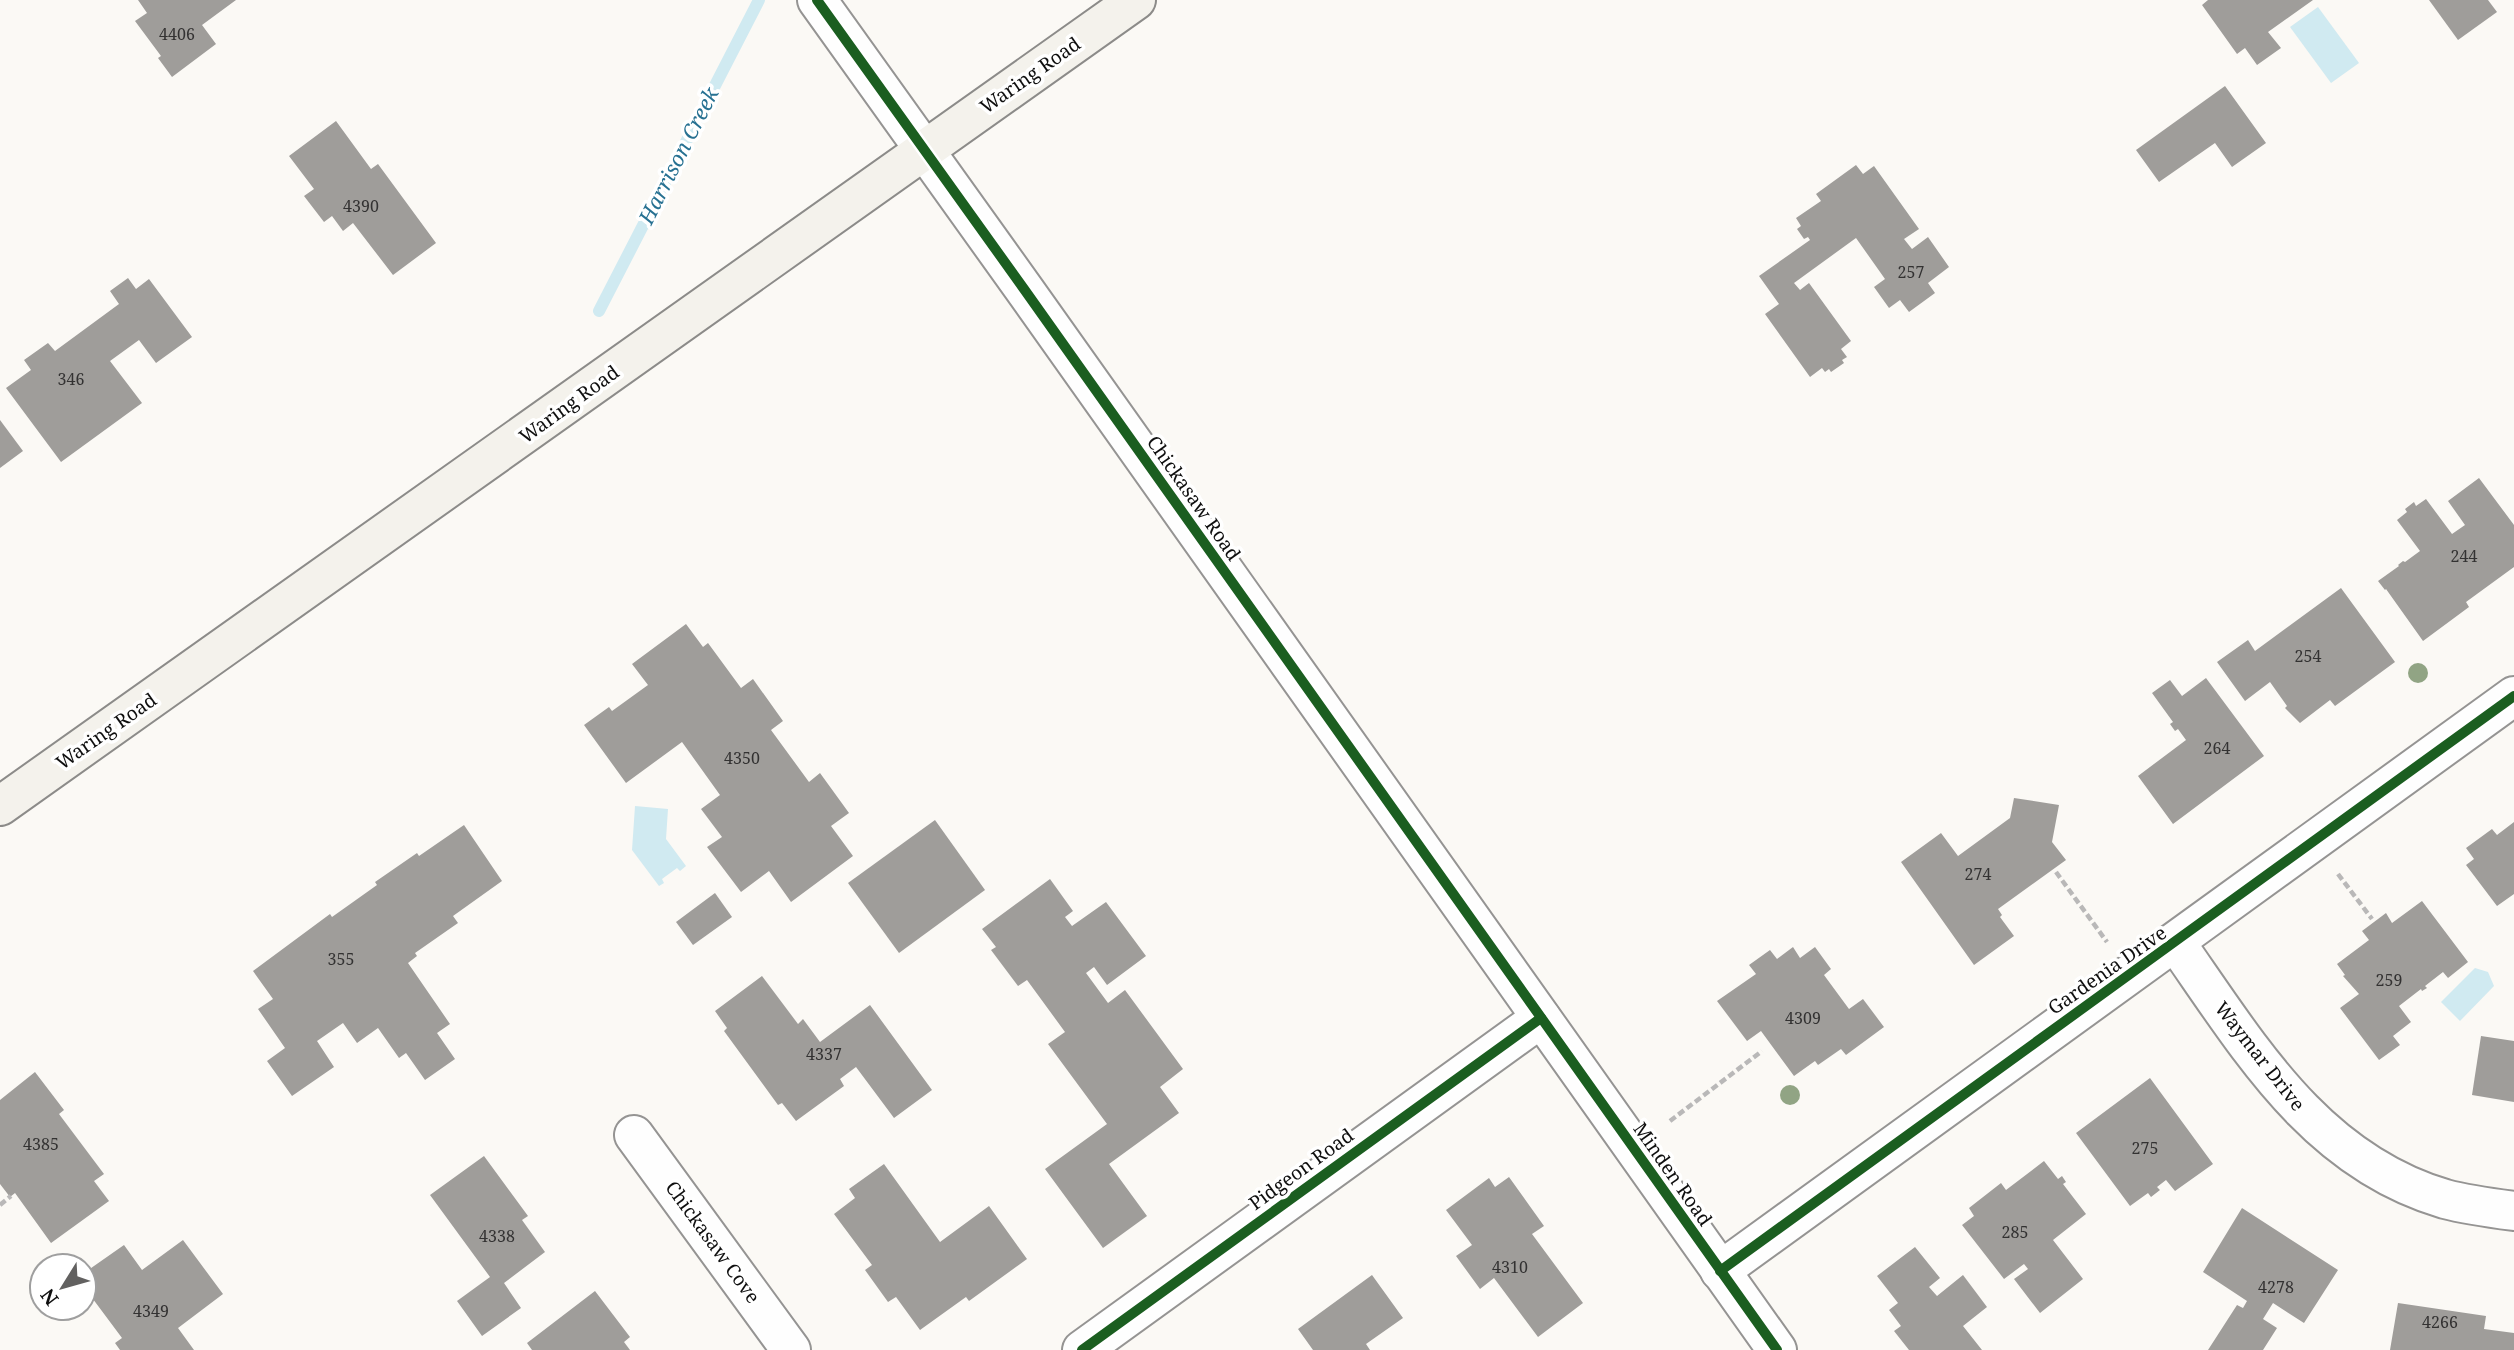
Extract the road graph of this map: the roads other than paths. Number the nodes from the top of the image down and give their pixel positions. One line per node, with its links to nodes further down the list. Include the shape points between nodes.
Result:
1 (817, 0): 3 (street, Chickasaw Road)
2 (1136, 0): 3 (main road, Waring Road)
3 (925, 150): 5 (main road, Waring Road); 7 (street, Chickasaw Road)
4 (2514, 696): 6 (street, Gardenia Drive)
5 (0, 806)
6 (2176, 943): 9 (street, Waymar Drive, via 2259,1060 2292,1102 2324,1132 2406,1185 2446,1199); 10 (street, Gardenia Drive)
7 (1541, 1018): 10 (street, Minden Road); 12 (street, Pidgeon Road)
8 (634, 1135): 11 (street, Chickasaw Cove)
9 (2514, 1211)
10 (1720, 1271): 13 (street, Minden Road)
11 (791, 1350)
12 (1082, 1350)
13 (1777, 1350)

